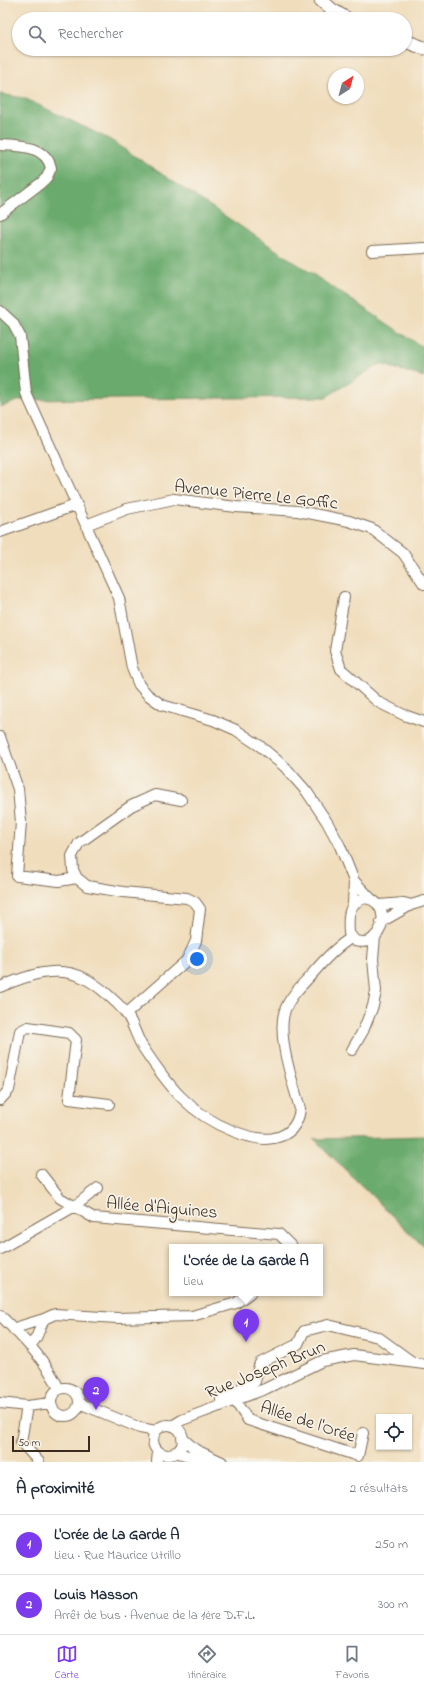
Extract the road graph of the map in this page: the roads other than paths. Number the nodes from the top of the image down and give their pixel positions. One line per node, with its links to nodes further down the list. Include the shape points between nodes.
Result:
1 (321, 0): 2 (main road)
2 (335, 12)
3 (412, 44): 4 (main road)
4 (424, 48)
5 (0, 145): 6 (street, via 23,146 39,151 49,160 51,168 41,183)
6 (0, 214)
7 (424, 248): 8 (street)
8 (372, 251)
9 (0, 311): 10 (street, via 13,323 20,336 26,393)
10 (76, 505): 11 (street); 12 (street)
11 (86, 525): 13 (street, Avenue Pierre Le Goffic, via 127,509 174,499 298,511 349,521 372,529 403,553); 19 (street, via 120,598 132,668 139,685 162,705 213,720 236,730 285,767 327,822)
12 (0, 532)
13 (424, 584)
14 (344, 597): 15 (street, via 335,651 341,669 378,702)
15 (424, 722)
16 (0, 737): 18 (street, via 18,789 21,822 18,876 60,881)
17 (181, 800): 18 (street, via 155,795 131,806 79,843 72,856 73,870)
18 (77, 878): 31 (street, via 87,886 187,898 195,902 200,909 196,940 188,960)
19 (354, 881): 21 (street); 22 (street)
20 (424, 901): 23 (street)
21 (375, 902): 22 (street, via 360,899); 23 (street); 24 (street, via 381,909)
22 (353, 904): 25 (street)
23 (411, 905): 24 (street)
24 (381, 922): 26 (street)
25 (349, 924): 27 (street, via 349,933); 28 (street)
26 (375, 936): 27 (street, via 371,940); 29 (street)
27 (356, 940): 28 (street, via 339,946); 29 (street)
28 (328, 956): 31 (street, via 296,991 285,1009 282,1022 283,1040 300,1109 299,1119 287,1134 273,1138 250,1137 217,1125 197,1112 167,1081 142,1045)
29 (373, 959): 32 (street, via 376,991 373,1006)
30 (0, 987): 31 (street, via 24,976 61,972 84,977 99,987)
31 (126, 1014)
32 (352, 1050)
33 (0, 1100): 34 (street, via 10,1090 20,1031 28,1027 69,1033 76,1040 69,1099)
34 (109, 1104)
35 (41, 1174): 37 (street, Allée d'Aiguines, via 60,1198)
36 (98, 1188): 37 (street)
37 (75, 1206): 38 (street, Allée d'Aiguines, via 94,1218 280,1234); 39 (street)
38 (290, 1244)
39 (0, 1249)
40 (246, 1296): 42 (street, via 236,1303 192,1316 117,1318 55,1314)
41 (0, 1315): 43 (street)
42 (44, 1319): 43 (street, via 18,1326); 44 (street)
43 (14, 1330): 44 (street)
44 (30, 1346): 47 (street, via 53,1375)
45 (412, 1362): 46 (street, Rue Joseph Brun); 48 (street, Rue Joseph Brun, via 354,1355 322,1361); 52 (street, via 378,1337 328,1324 304,1331 298,1344 260,1363 255,1382 221,1397)
46 (424, 1364)
47 (59, 1389): 50 (street, via 52,1394); 53 (street, via 68,1388 75,1392 78,1395)
48 (234, 1401): 52 (street, Rue Joseph Brun); 56 (street, Allée de l'Orée, via 248,1420 358,1456)
49 (0, 1403): 51 (street)
50 (51, 1403): 51 (street); 53 (street, via 55,1412 64,1416 73,1414)
51 (27, 1406): 61 (street, via 21,1442)
52 (221, 1406): 54 (street, Rue Joseph Brun)
53 (78, 1407): 57 (street, via 138,1434)
54 (191, 1417): 55 (street, Rue Joseph Brun); 58 (street, Rue Joseph Brun)
55 (172, 1426): 57 (street, via 163,1426); 58 (street)
56 (363, 1433)
57 (154, 1435): 59 (street)
58 (182, 1437): 60 (street, via 181,1446); 64 (street, via 196,1450)
59 (158, 1451): 60 (street); 62 (street)
60 (171, 1456): 63 (street)
61 (39, 1462)
62 (157, 1462)
63 (209, 1462)
64 (222, 1462)

